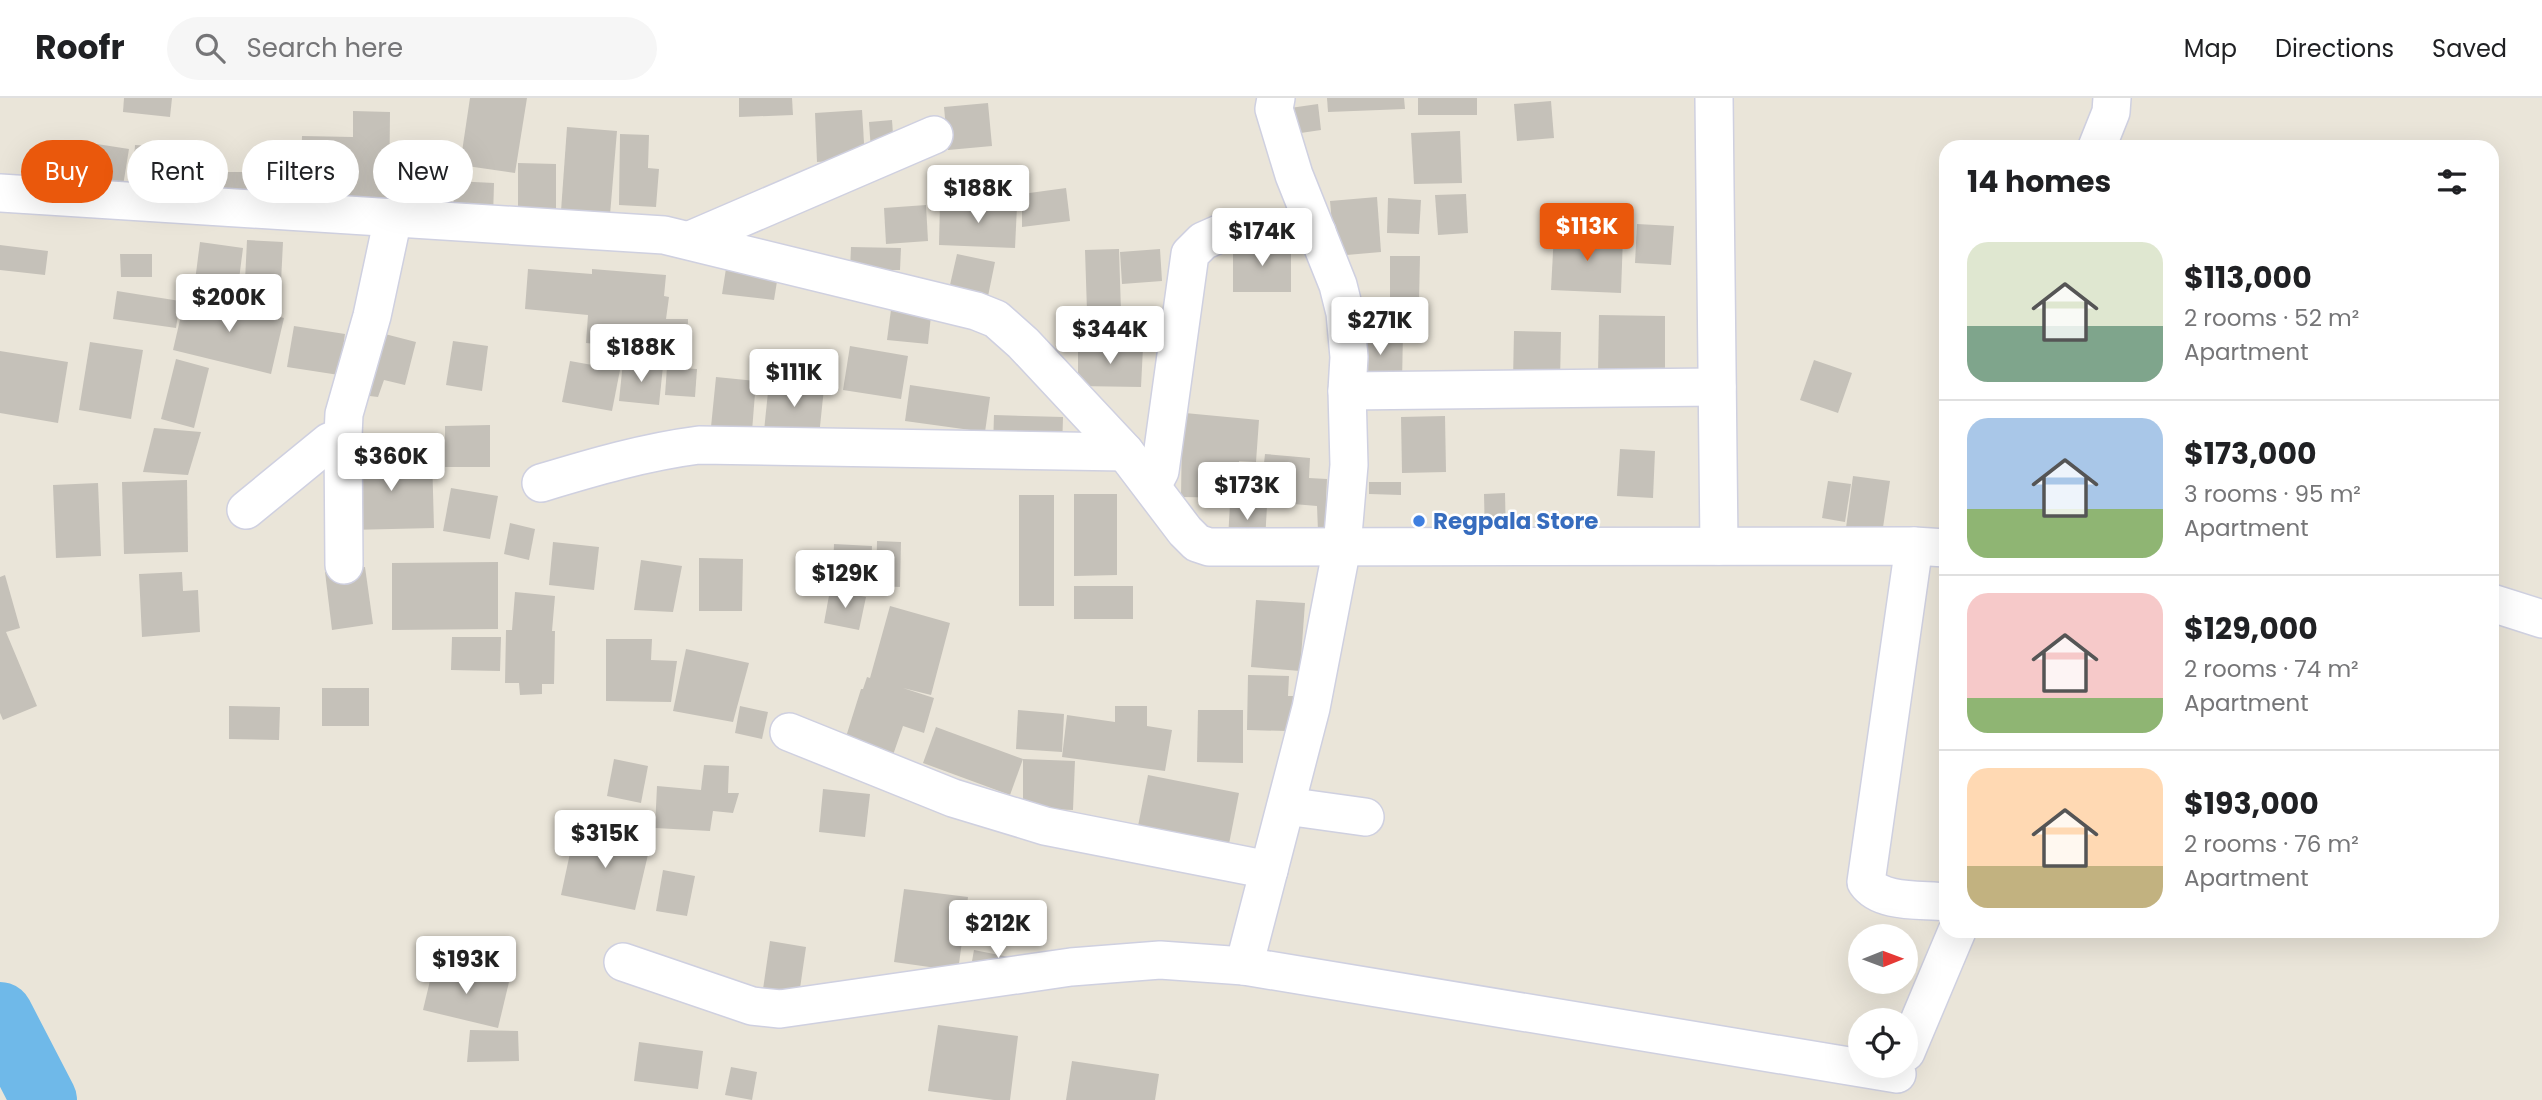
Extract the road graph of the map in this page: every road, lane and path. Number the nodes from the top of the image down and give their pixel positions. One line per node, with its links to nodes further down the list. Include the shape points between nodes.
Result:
1 (1276, 98): 8 (street, via 1274,109 1290,162)
2 (1714, 98): 10 (street)
3 (2112, 98): 5 (street)
4 (934, 135): 9 (street)
5 (2100, 140)
6 (0, 193): 7 (street)
7 (393, 218): 9 (street); 12 (street, via 344,414)
8 (1317, 232): 11 (street, via 1345,313); 15 (street, via 1228,230 1203,241 1190,254 1160,471)
9 (690, 240): 13 (street, via 996,319)
10 (1717, 387): 11 (street); 17 (street)
11 (1347, 391): 18 (street, via 1349,465)
12 (343, 436): 16 (street, via 329,442); 20 (street)
13 (1125, 452): 14 (street, via 699,445 626,458); 15 (street)
14 (541, 483)
15 (1152, 486): 18 (street, via 1197,543 1209,547)
16 (246, 510)
17 (1720, 546): 18 (street); 19 (street)
18 (1342, 547): 24 (street, via 1311,708)
19 (1930, 547): 27 (street, via 1866,882 1885,896)
20 (344, 565)
21 (2499, 605): 22 (street)
22 (2542, 619)
23 (789, 732): 26 (street, via 953,798 1045,826)
24 (1286, 806): 25 (street); 26 (street)
25 (1365, 817)
26 (1269, 870): 30 (street)
27 (1939, 901)
28 (1953, 938): 31 (street)
29 (622, 962): 30 (street, via 752,1006 780,1009 1071,967 1160,961)
30 (1244, 965): 32 (street)
31 (1918, 1022)
32 (1848, 1065)

